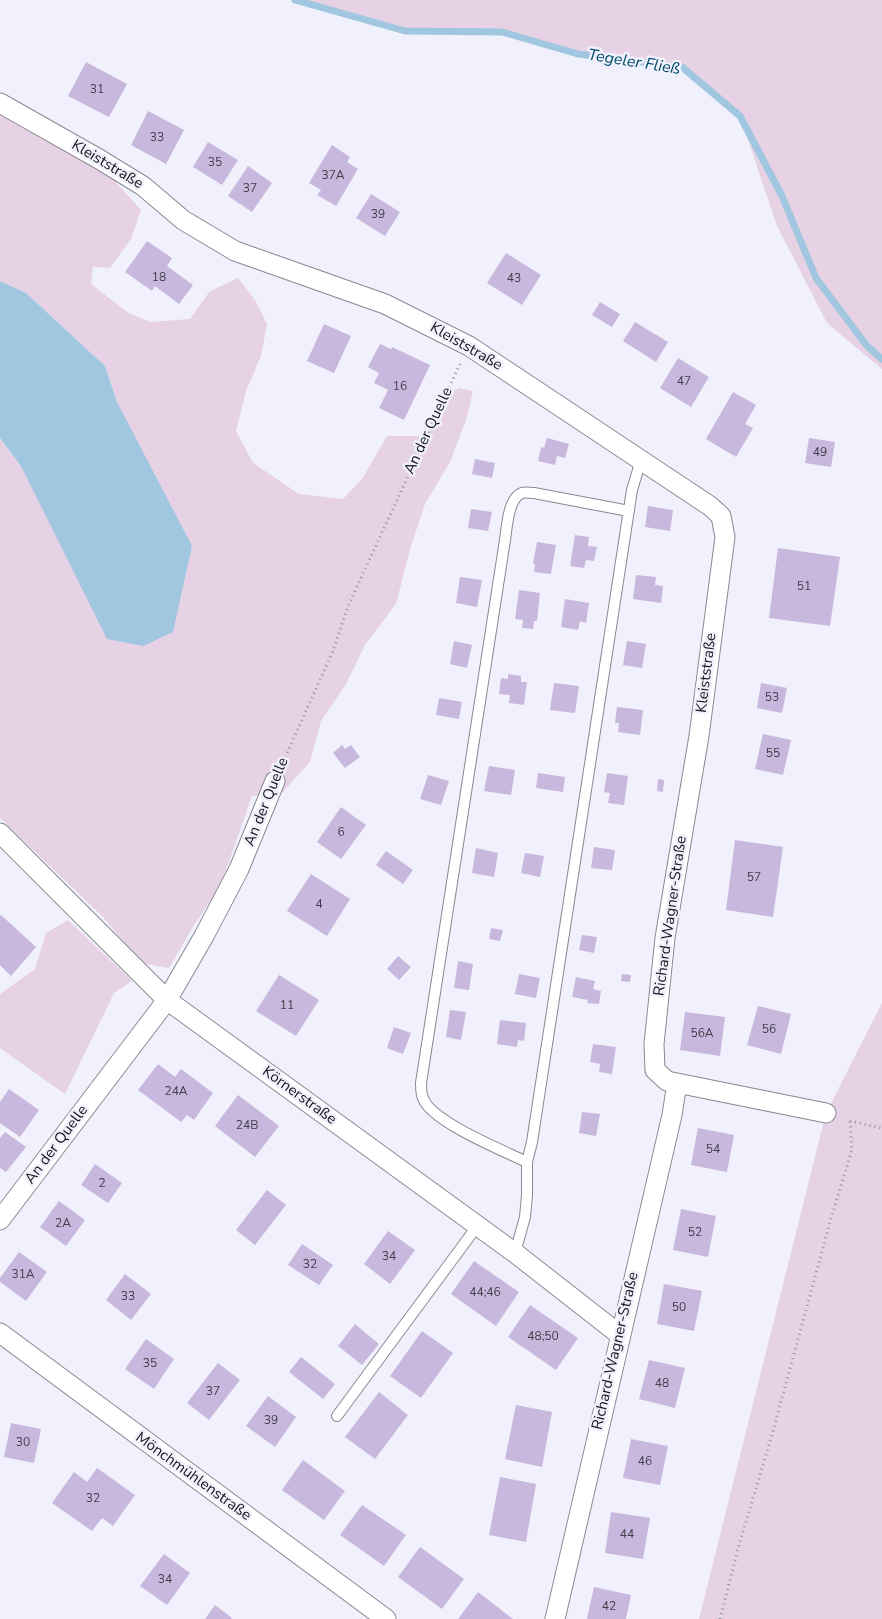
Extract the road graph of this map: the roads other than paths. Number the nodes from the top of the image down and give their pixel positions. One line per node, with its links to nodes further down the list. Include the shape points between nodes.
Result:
1 (0, 103): 2 (street, Kleiststraße, via 143,186 183,220 235,251 385,304 469,346)
2 (641, 460): 3 (lane); 4 (street, Kleiststraße, via 721,516 725,537)
3 (629, 511): 10 (lane); 10 (lane, via 534,493 515,497 510,507 421,1083 423,1099 446,1122)
4 (699, 736): 8 (street, Richard-Wagner-Straße, via 665,938 654,1044 655,1070 667,1081)
5 (275, 781): 7 (street, An der Quelle, via 239,869)
6 (0, 833): 7 (street, Körnerstraße)
7 (167, 1000): 11 (street, An der Quelle); 12 (street, Körnerstraße)
8 (677, 1083): 9 (street, Richard-Wagner-Straße); 15 (street, Richard-Wagner-Straße)
9 (826, 1113)
10 (527, 1162): 13 (lane, via 525,1217)
11 (0, 1220)
12 (478, 1226): 13 (street, Körnerstraße); 16 (lane)
13 (515, 1252): 15 (street, Körnerstraße)
14 (0, 1333): 17 (street, Mönchmühlenstraße)
15 (620, 1335): 18 (street, Richard-Wagner-Straße)
16 (337, 1416)
17 (386, 1619)
18 (555, 1619)

